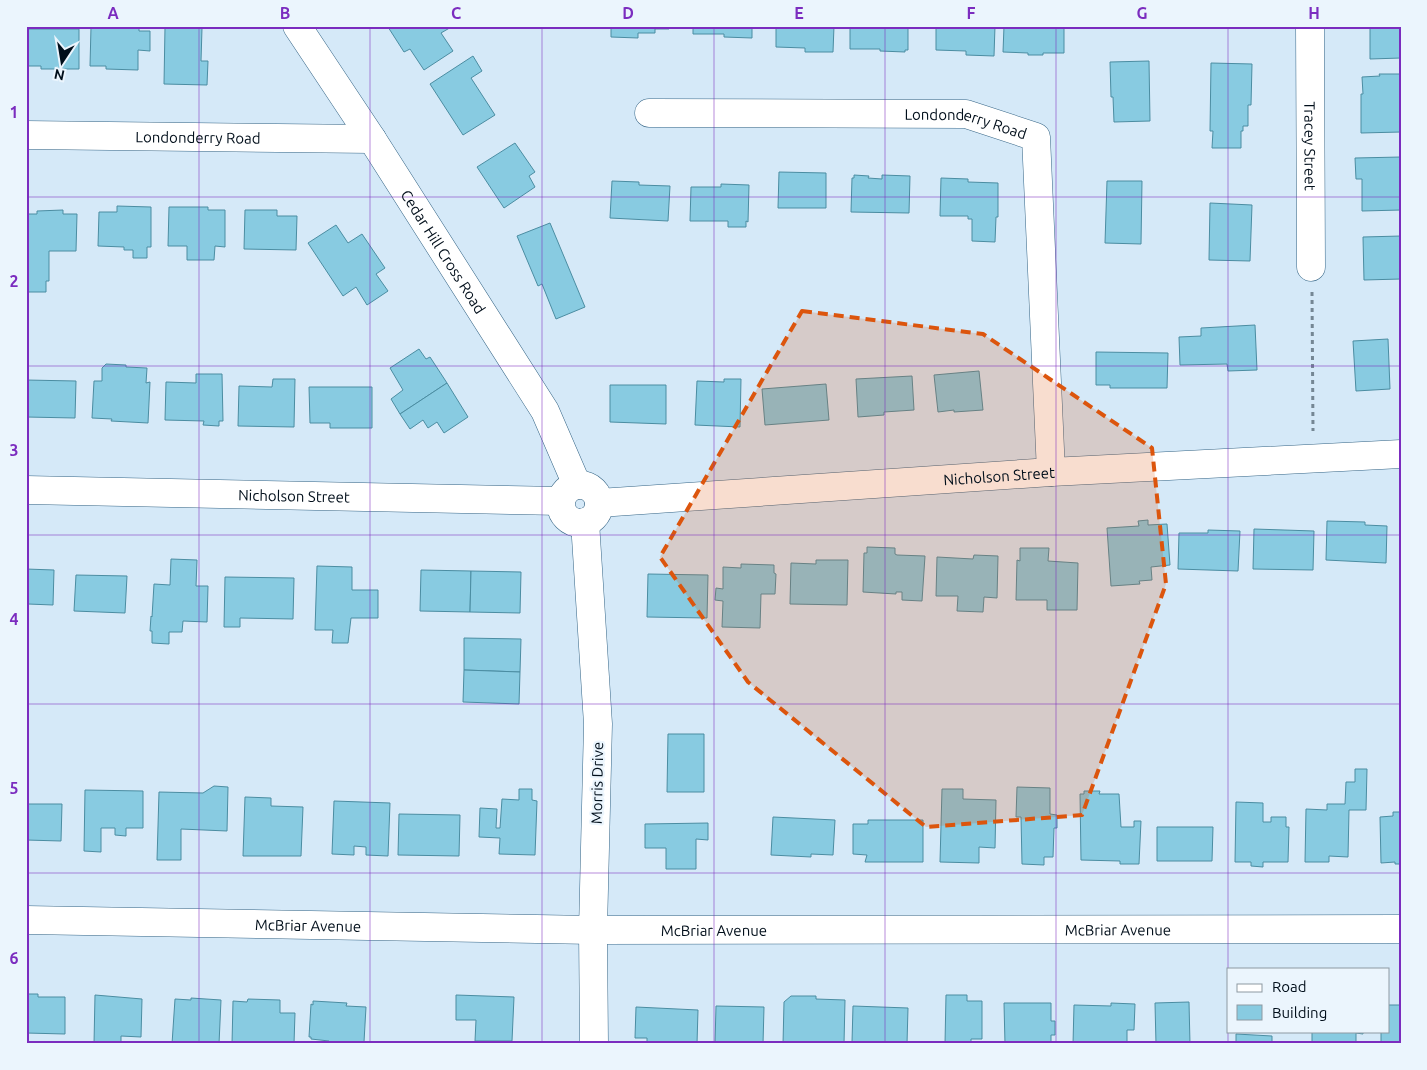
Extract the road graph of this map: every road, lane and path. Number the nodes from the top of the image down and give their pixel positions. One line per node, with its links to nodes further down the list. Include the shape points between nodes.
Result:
1 (298, 26): 5 (street, Cedar Hill Cross Road)
2 (1310, 26): 6 (street, Tracey Street)
3 (649, 113): 9 (street, Londonderry Road, via 966,114 1036,137)
4 (26, 134): 5 (street, Londonderry Road)
5 (372, 139): 11 (street, Cedar Hill Cross Road, via 545,411)
6 (1311, 267): 8 (path)
7 (1401, 454): 8 (street, Nicholson Street)
8 (1314, 458): 9 (street, Nicholson Street)
9 (1051, 472): 12 (street, Nicholson Street)
10 (26, 490): 11 (street, Nicholson Street)
11 (569, 493): 12 (street, via 588,486 592,489 599,498)
12 (592, 513): 15 (street, Morris Drive, via 598,724)
13 (26, 920): 15 (street, McBriar Avenue)
14 (1401, 929): 15 (street, McBriar Avenue)
15 (593, 930): 16 (street, Morris Drive)
16 (594, 1044)

